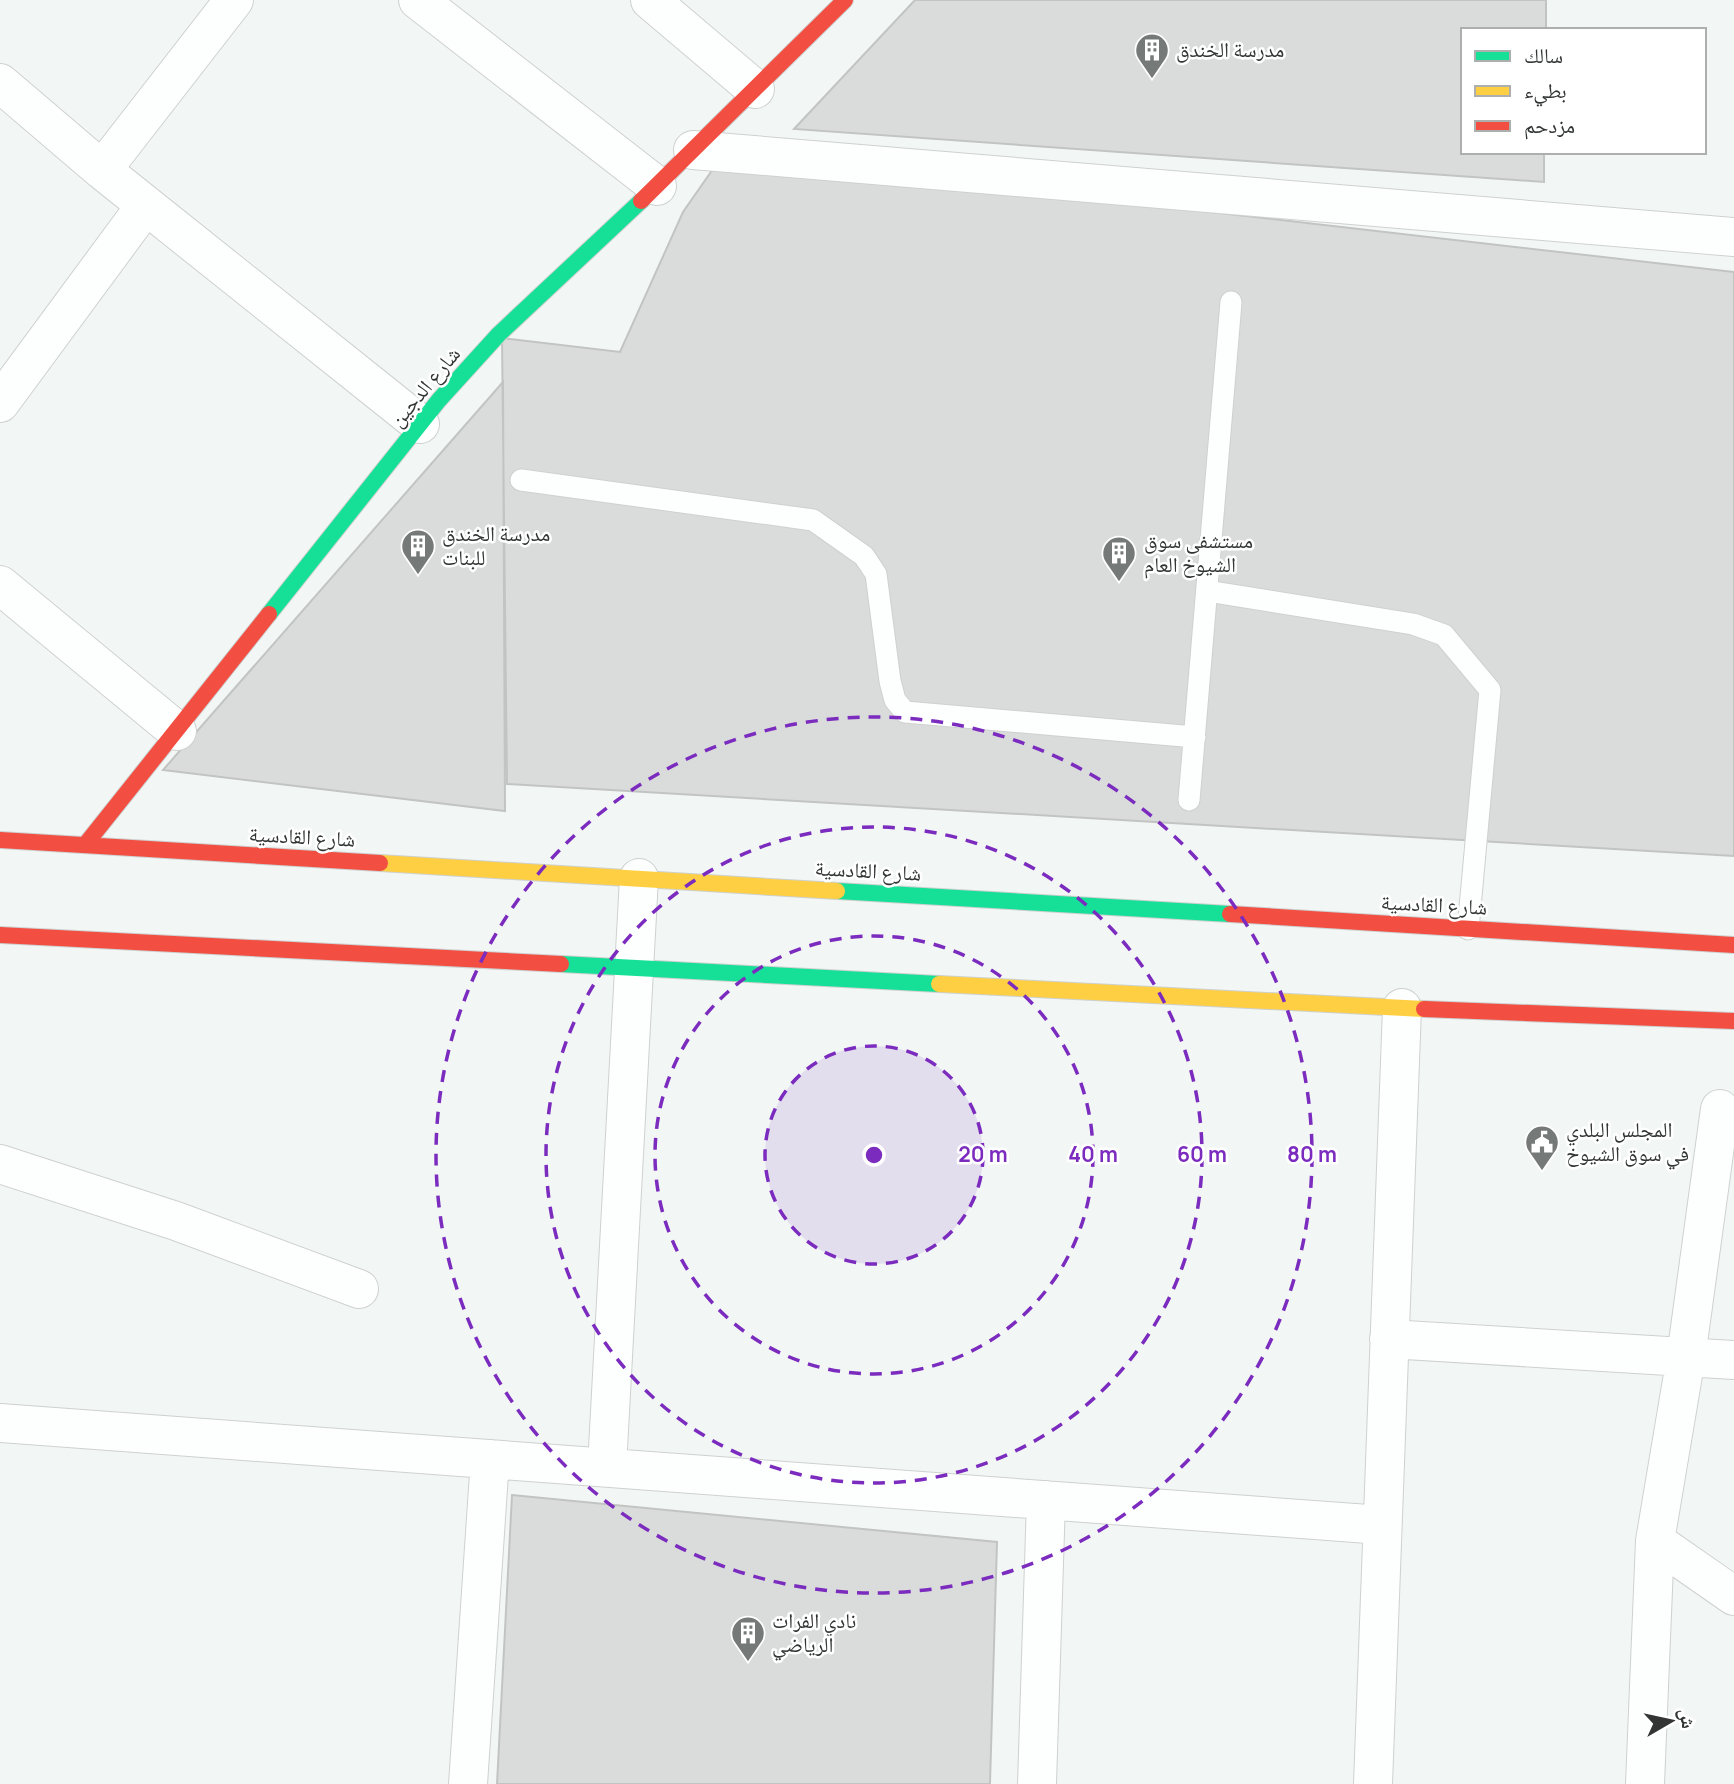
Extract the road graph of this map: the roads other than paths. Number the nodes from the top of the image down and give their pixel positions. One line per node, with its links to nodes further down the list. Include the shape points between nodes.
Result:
1 (233, 0): 8 (street)
2 (418, 0): 9 (street)
3 (650, 0): 6 (street)
4 (845, 0): 6 (main road, شارع الدجين)
5 (0, 83): 8 (street)
6 (755, 89): 7 (main road, شارع الدجين)
7 (693, 150): 9 (main road, شارع الدجين); 11 (street)
8 (103, 170): 10 (street)
9 (657, 186): 14 (main road, شارع الدجين, via 499,334)
10 (146, 205): 13 (street); 14 (street)
11 (1734, 237)
12 (1231, 302): 17 (lane)
13 (0, 402)
14 (420, 424): 18 (main road, شارع الدجين)
15 (521, 480): 19 (lane, via 813,520 864,556 876,574 890,681 895,701 905,712)
16 (0, 585): 18 (street)
17 (1207, 591): 19 (lane); 24 (lane, via 1413,624 1444,635 1490,690)
18 (177, 730): 22 (main road, شارع الدجين)
19 (1195, 737): 20 (lane)
20 (1189, 800)
21 (0, 840): 22 (main road, شارع القادسية)
22 (85, 845): 23 (main road, شارع القادسية)
23 (639, 878): 24 (main road, شارع القادسية); 27 (street)
24 (1468, 929): 26 (main road, شارع القادسية)
25 (0, 934): 27 (main road)
26 (1734, 945)
27 (634, 967): 28 (main road); 38 (street)
28 (1402, 1008): 29 (main road); 33 (street)
29 (1734, 1021)
30 (1720, 1109): 34 (street)
31 (0, 1164): 32 (street, via 176,1221)
32 (359, 1289)
33 (1389, 1339): 34 (street); 40 (street)
34 (1686, 1357): 35 (street); 41 (street)
35 (1734, 1360)
36 (0, 1423): 37 (street)
37 (490, 1459): 38 (street); 43 (street)
38 (607, 1467): 39 (street)
39 (1046, 1500): 40 (street); 44 (street)
40 (1382, 1525): 45 (street)
41 (1656, 1541): 42 (street); 46 (street)
42 (1734, 1596)
43 (468, 1784)
44 (1038, 1784)
45 (1373, 1784)
46 (1645, 1784)

